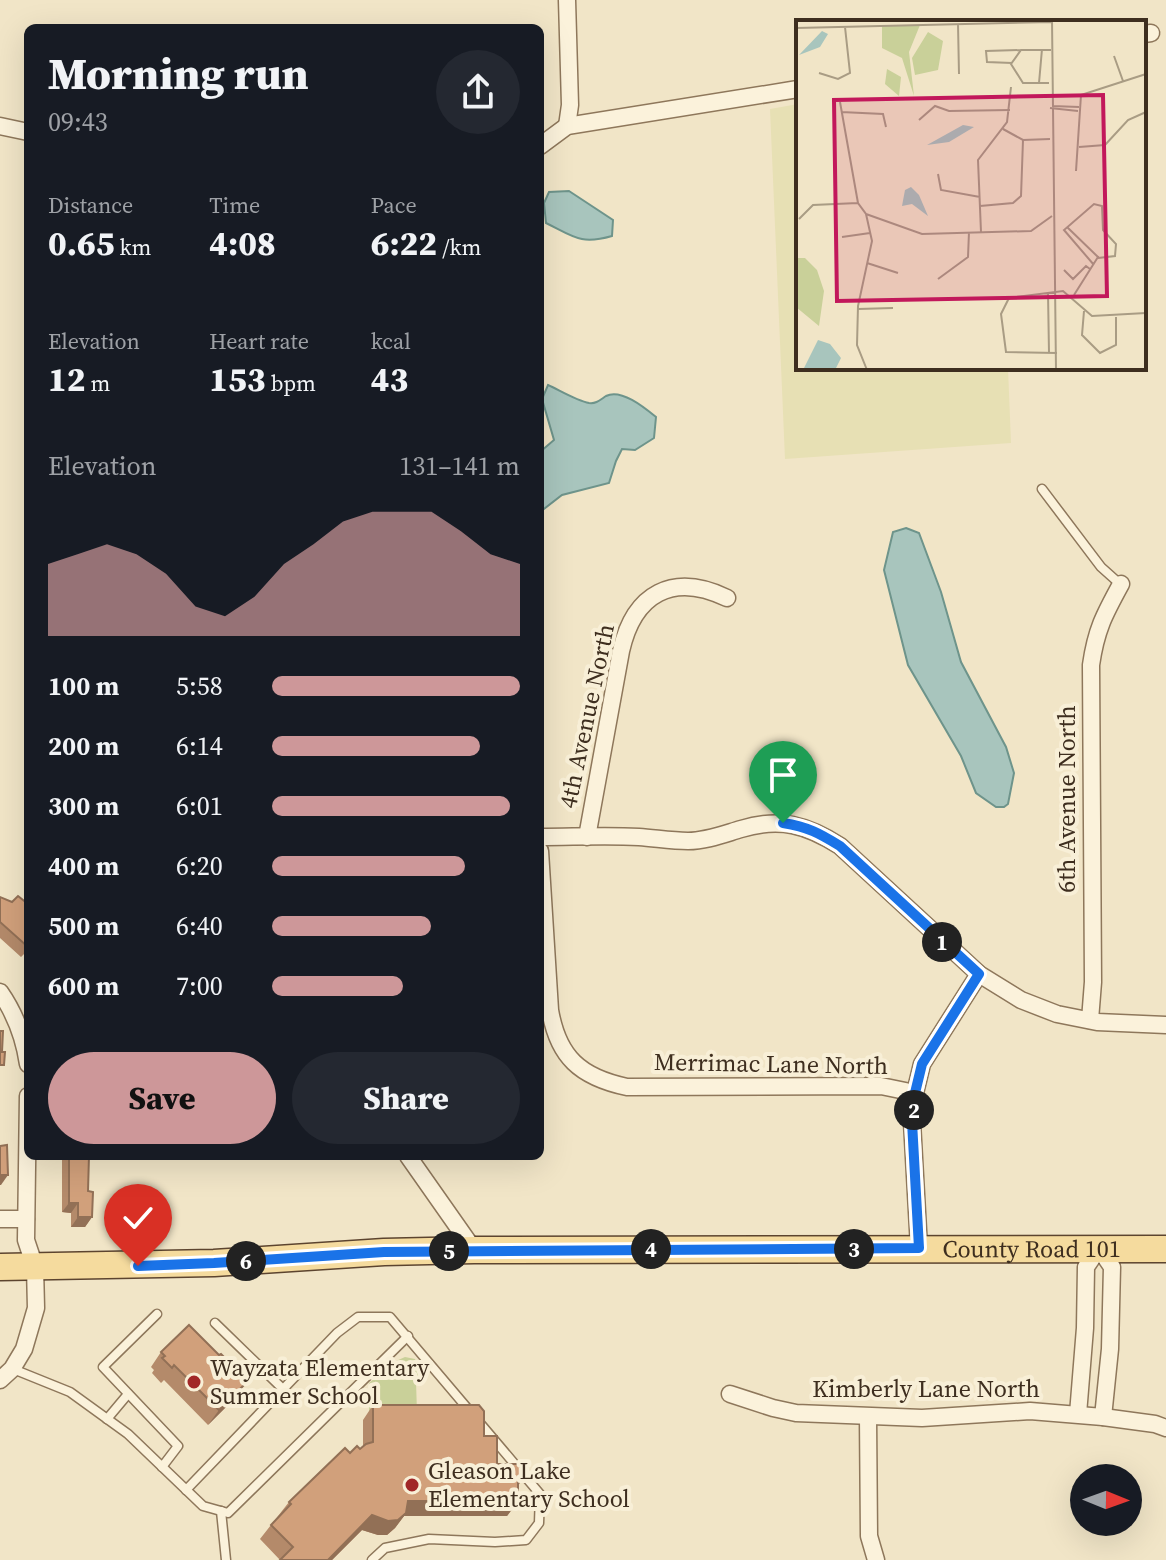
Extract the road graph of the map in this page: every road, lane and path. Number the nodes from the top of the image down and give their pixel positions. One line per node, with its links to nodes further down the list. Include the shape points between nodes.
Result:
1 (567, 0): 4 (street)
2 (796, 89): 4 (street)
3 (0, 126): 5 (street)
4 (567, 126): 6 (street)
5 (24, 131)
6 (544, 143)
7 (1042, 489): 8 (lane, via 1101,567)
8 (1121, 584): 15 (street, 6th Avenue North, via 1102,619 1091,665)
9 (727, 598): 11 (street, 4th Avenue North, via 708,589 668,589 635,612 625,630)
10 (544, 837): 11 (street)
11 (587, 837): 13 (street, via 692,841 762,823 803,826 840,846)
12 (544, 915): 18 (street, Merrimac Lane North, via 554,1029 562,1048 590,1075 627,1087 881,1086)
13 (979, 974): 15 (street, via 1021,1000); 18 (street, via 922,1064)
14 (0, 992): 17 (street)
15 (1090, 1020): 16 (street)
16 (1166, 1025)
17 (24, 1042)
18 (915, 1093): 23 (street)
19 (27, 1160): 22 (street)
20 (411, 1160): 26 (street)
21 (0, 1219): 22 (street)
22 (26, 1219): 28 (street, via 26,1244)
23 (919, 1248): 24 (main road, County Road 101); 26 (main road, County Road 101)
24 (1099, 1248): 25 (main road, County Road 101); 36 (street, via 1086,1267); 38 (street, via 1112,1267)
25 (1166, 1249)
26 (474, 1250): 28 (main road, County Road 101)
27 (0, 1267): 28 (main road, County Road 101)
28 (35, 1267): 32 (street, via 36,1308 24,1349)
29 (157, 1314): 34 (lane, via 103,1367)
30 (215, 1323): 33 (lane)
31 (408, 1336): 33 (lane, via 390,1317 358,1317); 43 (lane, via 228,1513); 45 (lane, via 540,1494 539,1523 526,1540 429,1539 385,1548)
32 (6, 1374): 39 (lane, via 70,1392)
33 (283, 1389): 42 (lane)
34 (128, 1394): 39 (lane); 41 (lane, via 178,1446)
35 (730, 1394): 37 (street, Kimberly Lane North, via 796,1413)
36 (1078, 1414): 37 (street, Kimberly Lane North); 38 (street)
37 (868, 1417): 46 (street, via 869,1536)
38 (1103, 1417): 40 (street)
39 (107, 1419): 41 (lane)
40 (1166, 1428)
41 (162, 1467): 42 (lane)
42 (186, 1490): 43 (lane, via 203,1506)
43 (221, 1511): 44 (lane)
44 (226, 1560)
45 (372, 1560)
46 (876, 1560)

